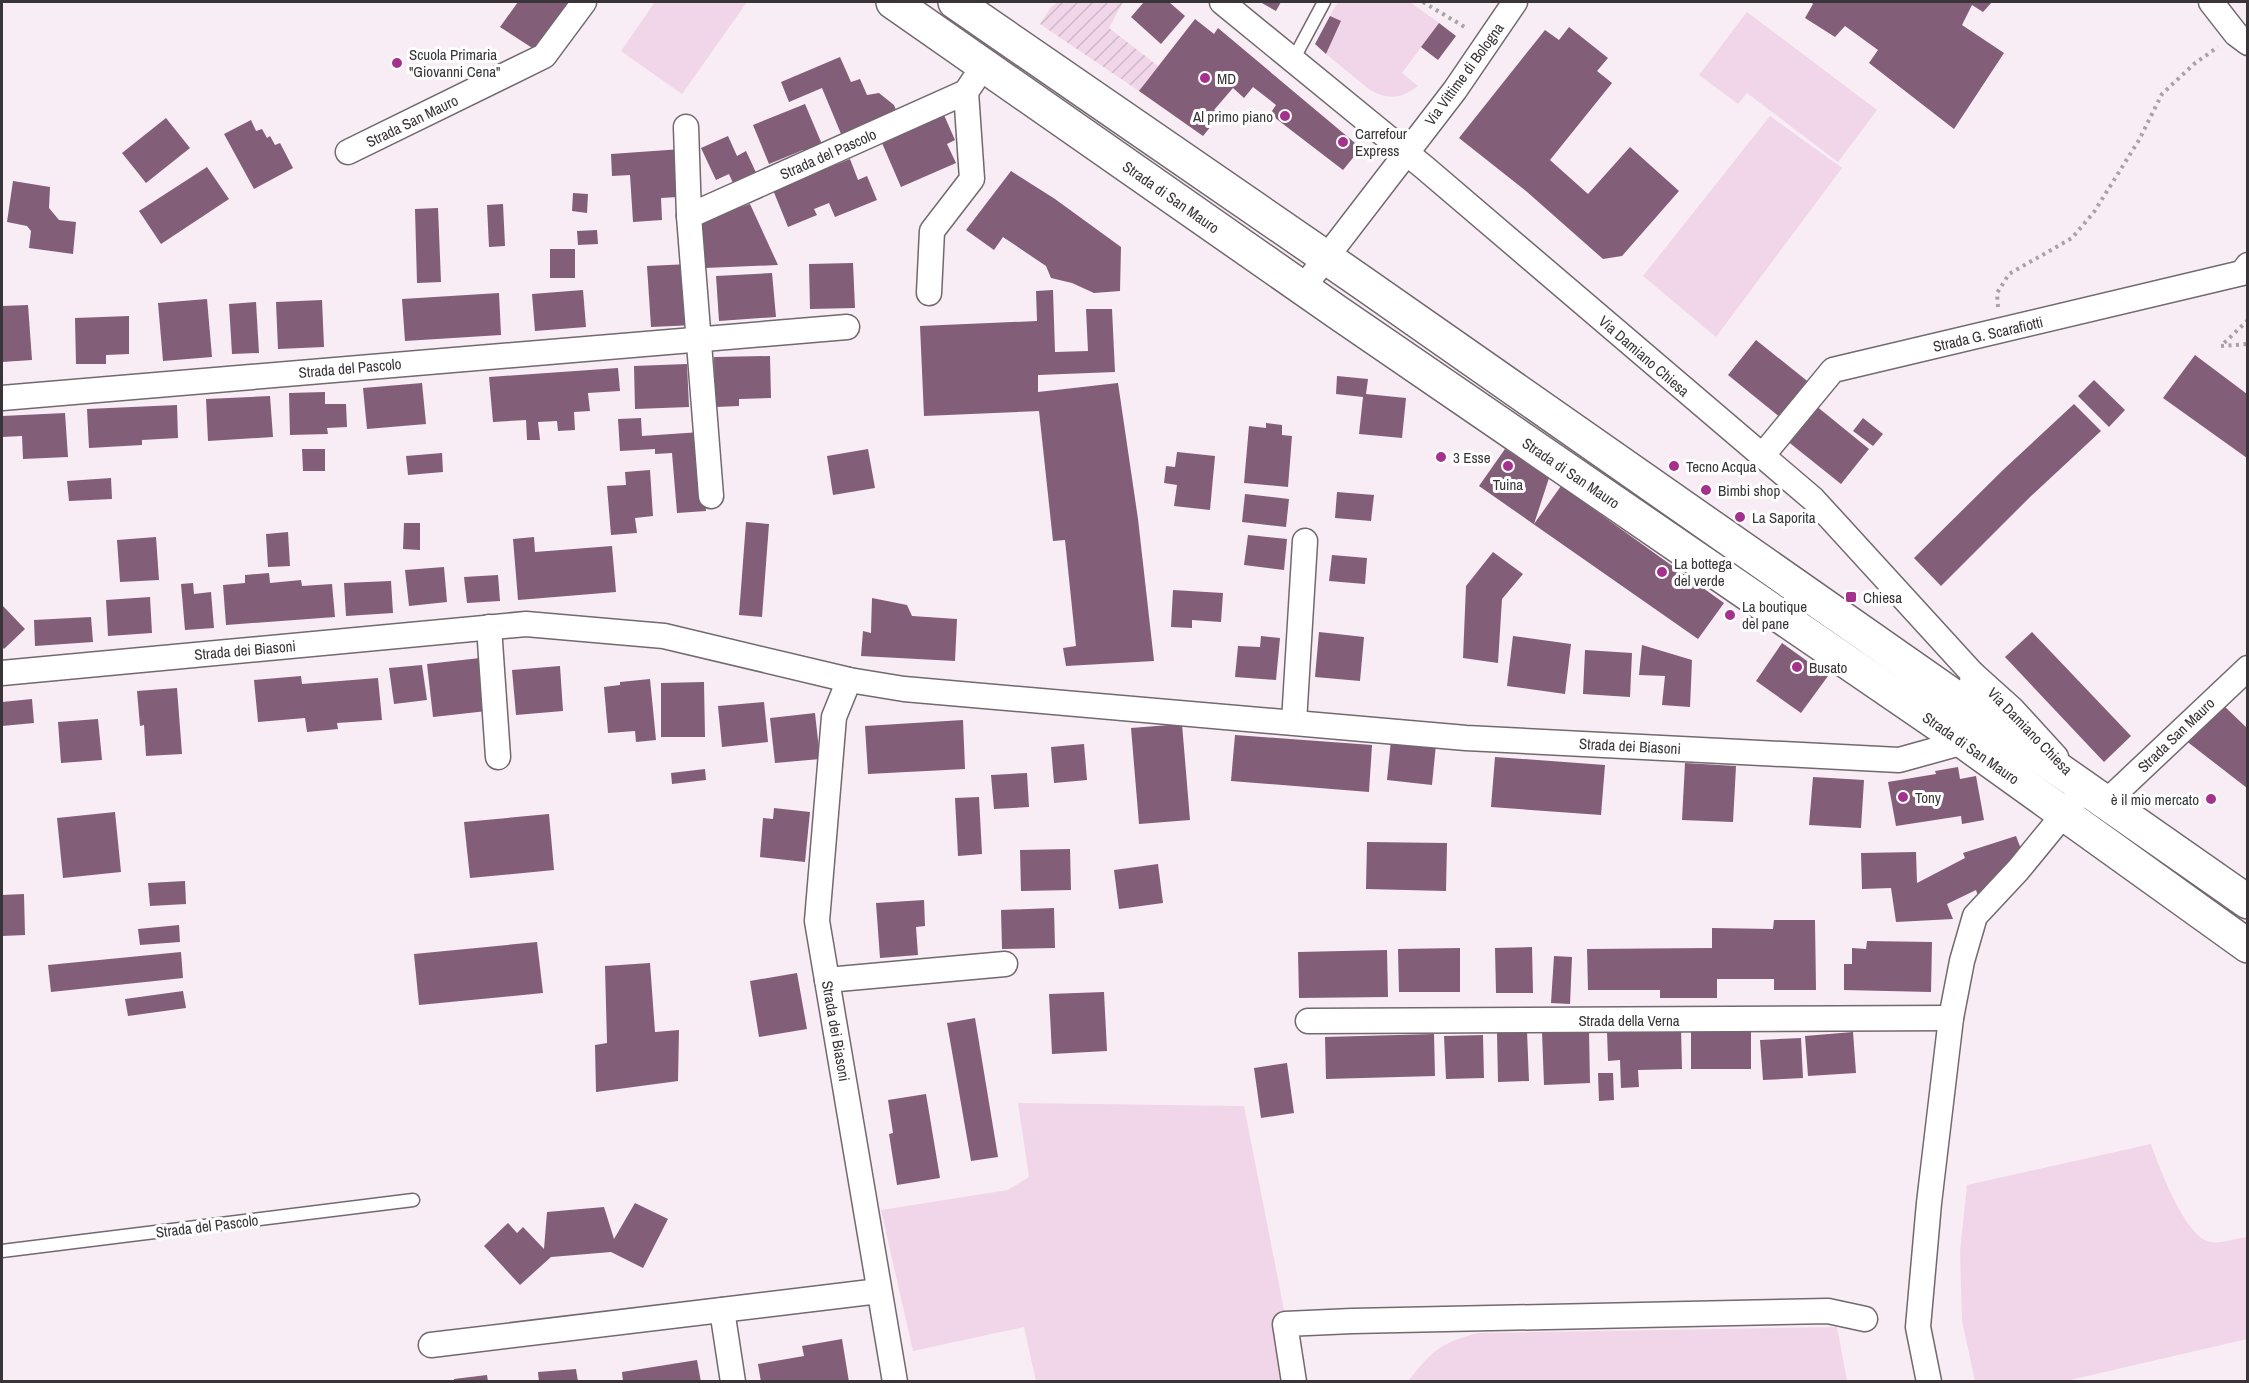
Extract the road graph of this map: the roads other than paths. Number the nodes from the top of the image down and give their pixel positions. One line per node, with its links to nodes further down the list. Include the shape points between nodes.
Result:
1 (584, 2): 13 (street, Strada San Mauro, via 544,56)
2 (893, 2): 10 (main road, Strada di San Mauro)
3 (955, 2): 16 (main road)
4 (1222, 2): 9 (street, Via Damiano Chiesa)
5 (1324, 2): 9 (lane)
6 (1515, 2): 14 (street, Via Vittime di Bologna, via 1455,90)
7 (2211, 2): 8 (street)
8 (2244, 32)
9 (1293, 60): 14 (street, Via Damiano Chiesa)
10 (982, 64): 11 (street); 18 (main road, Strada di San Mauro)
11 (966, 92): 15 (street, Strada del Pascolo); 19 (street, via 972,179 932,231)
12 (686, 127): 15 (street)
13 (348, 152)
14 (1406, 152): 16 (street, Via Vittime di Bologna); 23 (street, Via Damiano Chiesa)
15 (689, 216): 21 (street)
16 (1326, 258): 18 (street, Via Vittime di Bologna); 31 (main road)
17 (2246, 269): 23 (street, Strada G. Scarafiotti, via 1833,370)
18 (1302, 289): 33 (main road, Strada di San Mauro)
19 (929, 293)
20 (847, 327): 21 (street, Strada del Pascolo)
21 (699, 339): 22 (street, Strada del Pascolo); 24 (street)
22 (2, 398)
23 (1762, 456): 29 (street, Via Damiano Chiesa, via 1813,499)
24 (711, 496)
25 (1305, 541): 32 (street)
26 (489, 627): 28 (street, Strada dei Biasoni); 30 (street, Strada dei Biasoni, via 526,624 664,636); 34 (street)
27 (2247, 668): 35 (street, Strada San Mauro)
28 (2, 673)
29 (1973, 674): 31 (street, Via Damiano Chiesa); 35 (street, Via Damiano Chiesa)
30 (849, 680): 32 (street, Strada dei Biasoni, via 904,689); 40 (street, Strada dei Biasoni, via 834,717 817,921)
31 (1968, 707): 33 (street, Via Damiano Chiesa); 35 (main road)
32 (1294, 722): 33 (street, Strada dei Biasoni, via 1466,738 1899,760)
33 (1964, 742): 36 (main road, Strada di San Mauro)
34 (498, 757)
35 (2095, 796): 36 (street, Strada San Mauro); 37 (main road)
36 (2064, 814): 38 (main road, Strada di San Mauro); 41 (street, via 1975,916)
37 (2247, 902)
38 (2247, 946)
39 (1005, 964): 40 (street)
40 (827, 980): 45 (street, Strada dei Biasoni)
41 (1951, 1018): 42 (street, Strada della Verna); 52 (street, via 1918,1327)
42 (1308, 1021)
43 (413, 1200): 44 (lane, Strada del Pascolo)
44 (2, 1251)
45 (879, 1291): 46 (street); 50 (street, Strada dei Biasoni)
46 (722, 1310): 48 (street); 49 (street)
47 (1865, 1319): 51 (street, via 1828,1311 1285,1324)
48 (431, 1346)
49 (733, 1382)
50 (894, 1382)
51 (1294, 1382)
52 (1929, 1382)

